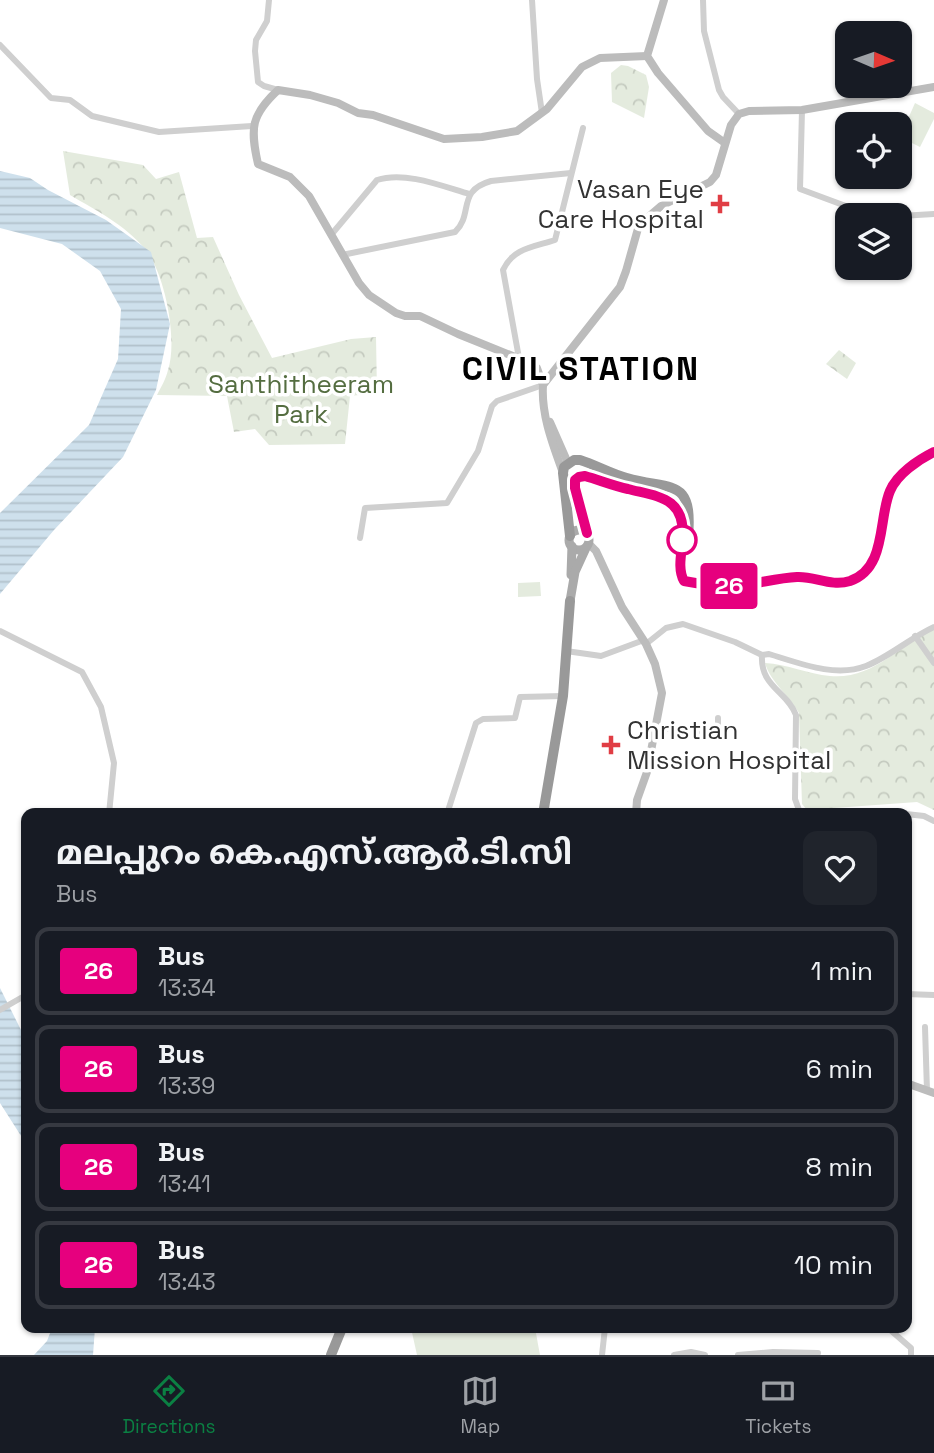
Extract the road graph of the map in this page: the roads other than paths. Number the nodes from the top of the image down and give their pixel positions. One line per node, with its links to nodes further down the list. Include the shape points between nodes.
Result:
1 (269, 0): 8 (street, via 267,21 256,40 258,82)
2 (532, 0): 10 (street)
3 (664, 0): 6 (street)
4 (703, 0): 11 (street, via 704,31 719,90)
5 (0, 44): 12 (street, via 51,98 70,100 92,116 159,132)
6 (647, 56): 10 (street, via 600,58 582,67); 14 (street, via 708,131)
7 (934, 87): 9 (street)
8 (278, 90): 10 (street, via 338,103 444,139 505,135); 12 (street)
9 (802, 110): 11 (street); 17 (street, via 800,189)
10 (542, 113)
11 (739, 114): 14 (street)
12 (252, 126): 20 (street, via 258,164 300,186)
13 (583, 128): 15 (street)
14 (725, 143): 23 (street, via 710,182 661,206 639,225 620,287)
15 (571, 173): 16 (street, via 491,181); 22 (street, via 555,240 515,253 503,270)
16 (469, 194): 20 (street, via 387,177 377,180); 21 (street, via 461,226 455,232)
17 (838, 203)
18 (934, 214): 19 (street)
19 (912, 215)
20 (331, 235): 21 (street)
21 (342, 255): 22 (street, via 369,296 396,313 420,316)
22 (519, 358): 23 (street, via 537,368)
23 (543, 385): 25 (street, via 550,435); 26 (street, via 492,406 478,451 447,503 365,508)
24 (934, 452): 29 (highway, via 891,489 878,549 872,563 857,577 830,582 798,577 735,586)
25 (565, 468): 27 (highway); 29 (highway, via 580,460 680,491 690,512 686,575)
26 (360, 538)
27 (571, 541): 28 (main road, via 579,550); 28 (main road, via 578,530); 30 (main road)
28 (588, 541): 29 (highway, via 575,488 579,477 667,500 680,518 682,578); 30 (main road, via 575,572); 34 (street)
29 (694, 583)
30 (570, 601): 35 (highway)
31 (934, 627): 33 (street)
32 (1, 632): 41 (street, via 82,672 101,707 114,763)
33 (915, 636): 36 (street, via 854,670 835,671); 37 (street)
34 (645, 642): 35 (street, via 601,656); 36 (street, via 666,628 683,624); 40 (street, via 662,692)
35 (566, 651): 38 (highway)
36 (762, 655): 45 (street, via 762,671 796,715)
37 (934, 663)
38 (563, 696): 42 (street, via 520,697 515,718 477,723); 43 (highway)
39 (719, 718): 40 (street, via 718,734)
40 (656, 726): 44 (street)
41 (110, 808)
42 (449, 808)
43 (544, 808)
44 (636, 808)
45 (798, 808)
46 (912, 815): 47 (street)
47 (934, 821)
48 (912, 994): 49 (street)
49 (934, 995)
50 (21, 999): 51 (street)
51 (0, 1010)
52 (925, 1027): 54 (street)
53 (912, 1085): 54 (street)
54 (931, 1092)
55 (340, 1333): 59 (highway)
56 (604, 1333): 60 (street)
57 (894, 1333): 64 (street, via 911,1348)
58 (818, 1353): 63 (street)
59 (331, 1355)
60 (602, 1355)
61 (674, 1355): 62 (street)
62 (705, 1355)
63 (738, 1355)
64 (911, 1355)

